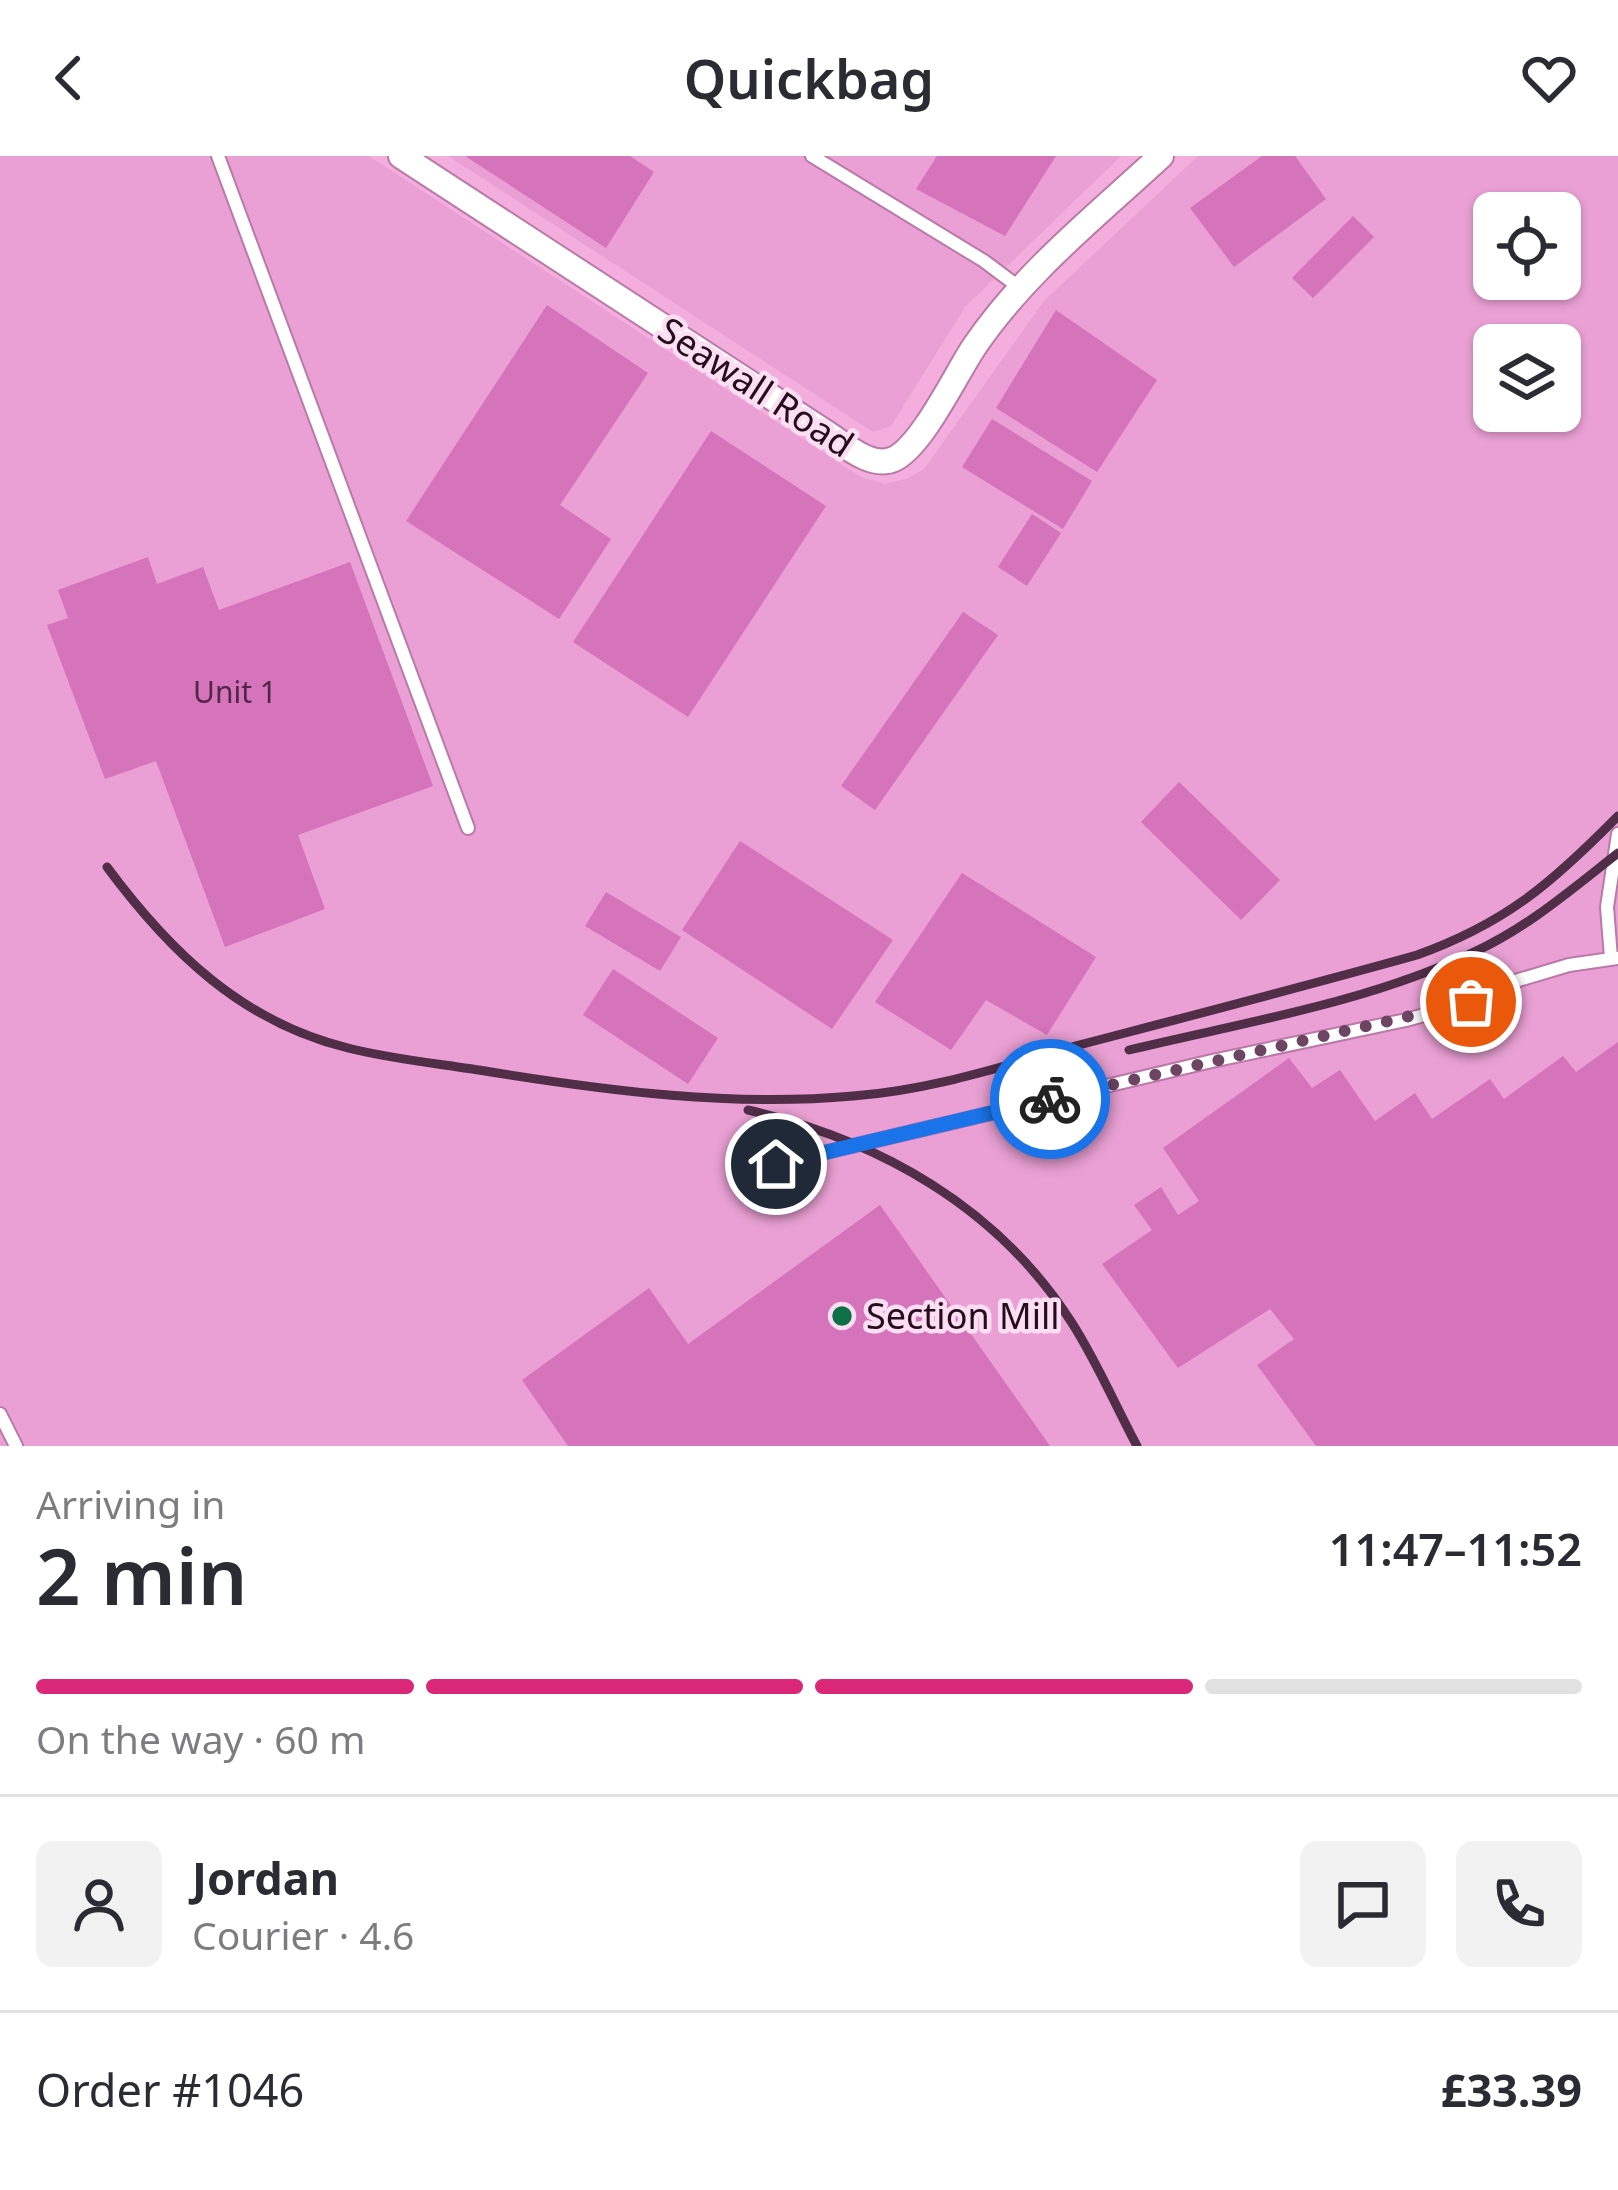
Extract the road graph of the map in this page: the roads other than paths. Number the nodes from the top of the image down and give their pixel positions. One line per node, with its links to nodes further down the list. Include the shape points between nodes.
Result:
1 (218, 156): 6 (lane)
2 (812, 156): 5 (lane)
3 (1161, 156): 5 (street, Seawall Road)
4 (416, 160): 5 (street, Seawall Road, via 871,460 906,452)
5 (1021, 289)
6 (468, 828)
7 (1618, 834): 8 (lane, via 1607,907)
8 (1614, 958): 9 (lane, via 1502,985 1451,1009)
9 (776, 1164)
10 (0, 1414): 11 (lane)
11 (16, 1446)

